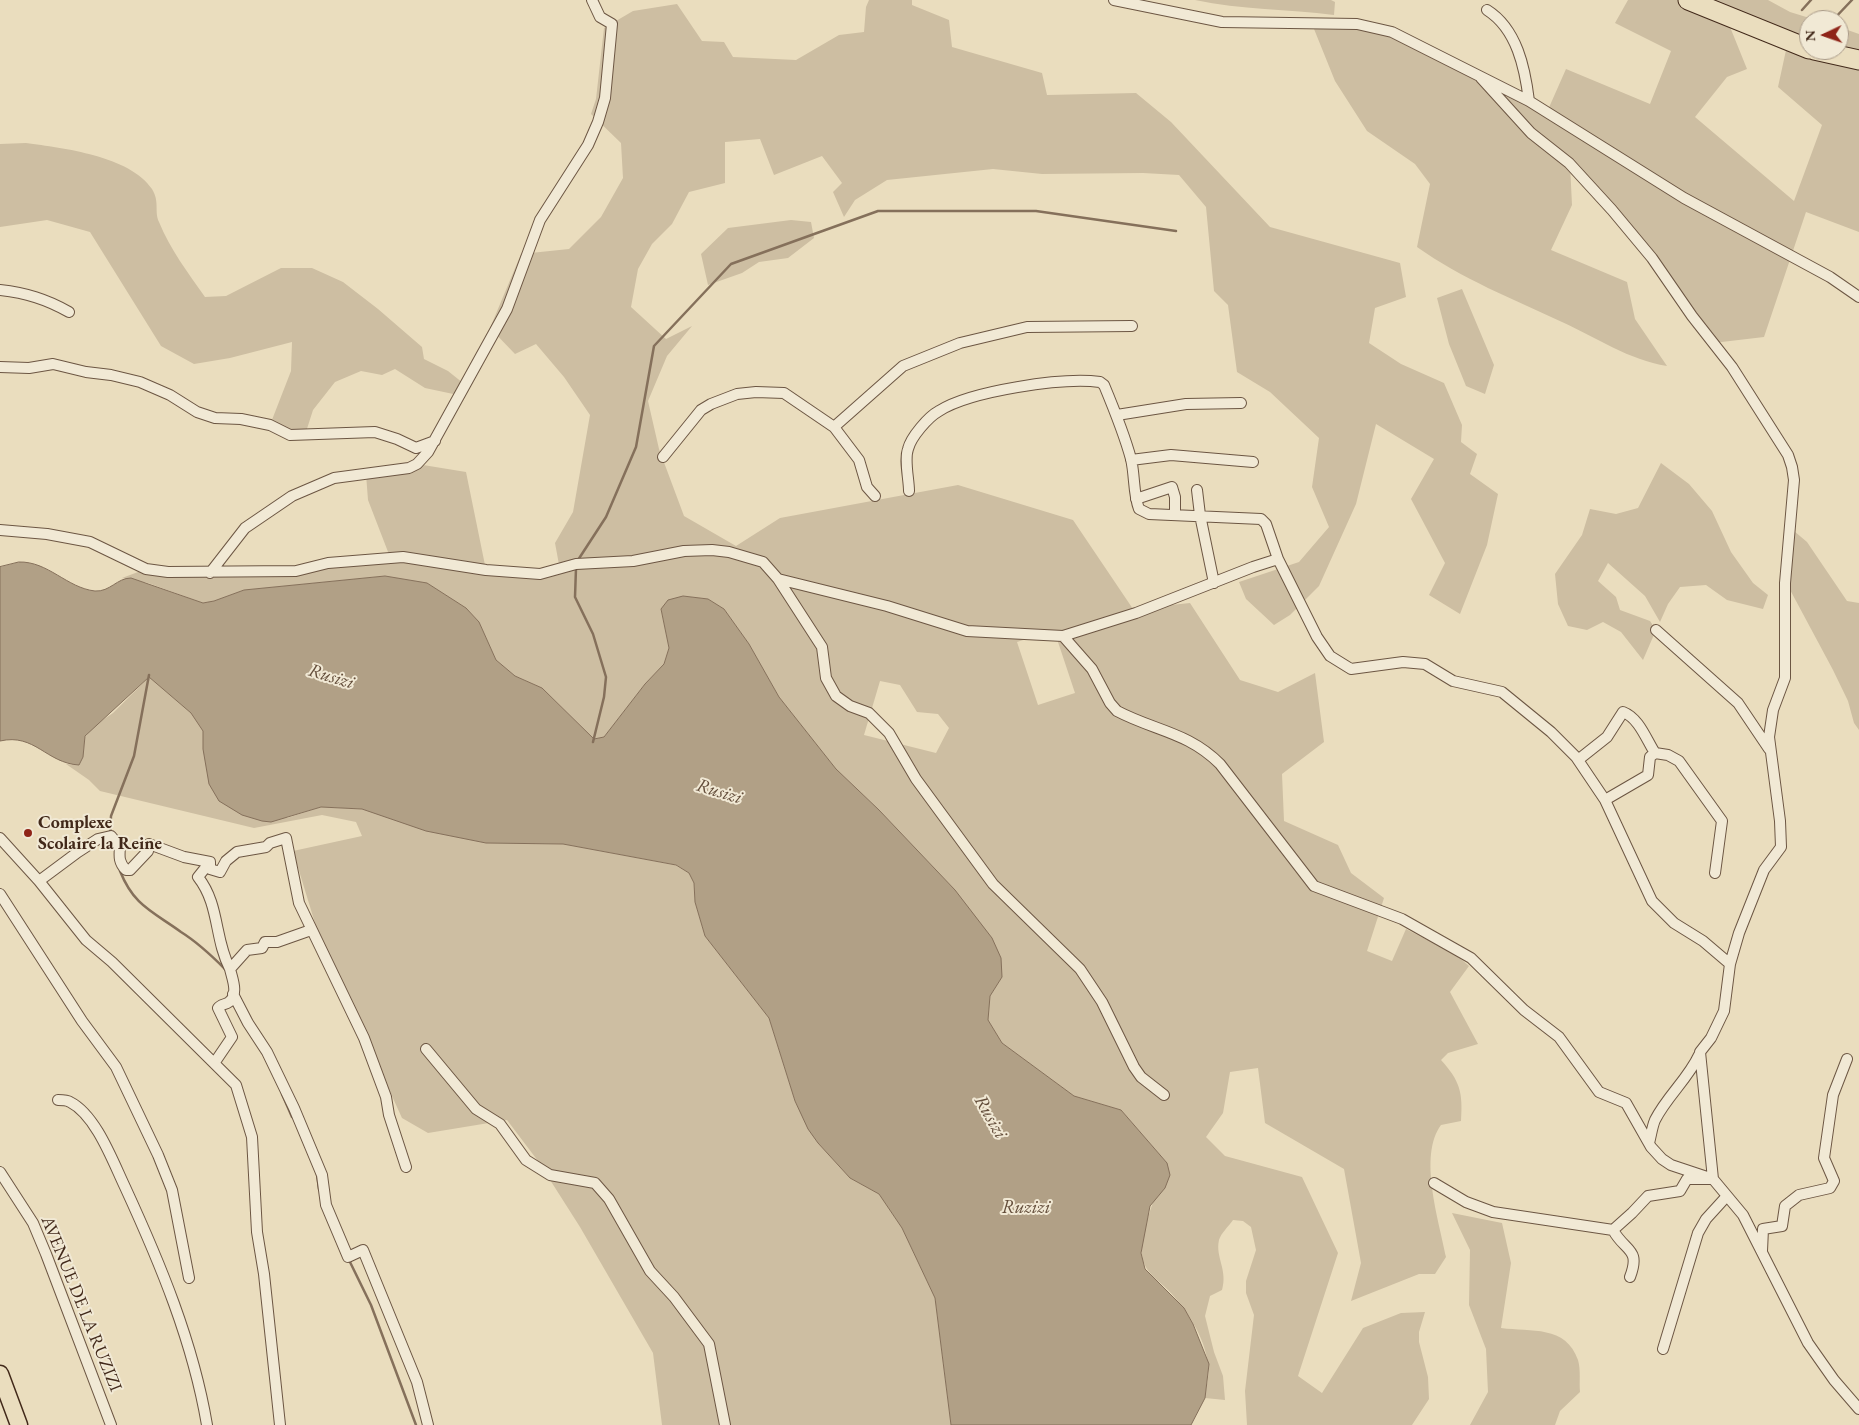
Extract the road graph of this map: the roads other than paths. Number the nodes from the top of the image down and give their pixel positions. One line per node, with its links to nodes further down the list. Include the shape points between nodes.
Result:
1 (592, 0): 16 (street, via 600,17 612,24 605,98 598,122 588,145 540,220 507,309)
2 (1114, 0): 6 (street, via 1222,22 1372,27 1421,45)
3 (1688, 0): 5 (highway)
4 (1487, 10): 7 (street, via 1500,18 1513,40 1526,72)
5 (1799, 45)
6 (1481, 78): 7 (street); 33 (street, via 1531,133 1569,163 1635,237 1732,367 1788,455 1794,480 1785,583 1785,678 1772,717)
7 (1529, 101): 9 (street, via 1684,198 1830,277)
8 (0, 290): 10 (street, via 31,294)
9 (1859, 297)
10 (69, 312)
11 (1132, 326): 15 (street, via 1027,327 960,342 903,366)
12 (0, 367): 16 (street, via 28,368 53,364 130,379 170,395 197,412 215,418 270,425 290,436 375,432 416,448)
13 (1240, 402): 14 (street, via 1186,404)
14 (1117, 415): 18 (street); 21 (street, via 1104,385 1090,381 1016,387 954,404 930,417 908,450)
15 (834, 428): 17 (street, via 784,393 737,394 701,410); 22 (street, via 859,460 867,487)
16 (434, 441): 28 (street, via 423,458 409,468 334,478 292,496 245,528)
17 (662, 457)
18 (1131, 460): 19 (street, via 1171,455); 23 (street)
19 (1253, 462)
20 (1197, 490): 25 (street)
21 (909, 491)
22 (875, 496)
23 (1136, 499): 24 (street, via 1140,509 1149,514); 24 (street, via 1172,487 1176,497)
24 (1175, 515): 25 (street)
25 (1200, 515): 27 (street, via 1265,521); 30 (street)
26 (0, 530): 28 (street, via 90,542 146,570)
27 (1278, 559): 30 (street); 35 (street, via 1317,638 1330,656 1351,669 1417,663 1434,668 1453,681 1495,688 1511,697 1552,732)
28 (210, 573): 29 (street, via 296,571 328,563 403,557 486,570 540,574 576,564 634,561 684,551 712,550 740,554 763,562)
29 (778, 579): 32 (street, via 880,604 967,631); 50 (street, via 822,648 826,678 836,696 868,713 889,733 916,779 993,884 1080,969 1102,1002 1134,1067 1141,1077)
30 (1214, 583): 32 (street, via 1136,613)
31 (1656, 630): 33 (street, via 1738,703)
32 (1062, 636): 52 (street, via 1092,669 1117,711 1182,736 1210,754 1314,886 1402,919 1471,958 1524,1010 1559,1037 1599,1092 1626,1103)
33 (1771, 752): 43 (street, via 1780,847 1764,870)
34 (1654, 753): 35 (street, via 1640,726 1623,712 1608,737); 36 (street, via 1650,757 1648,775); 39 (street, via 1668,755 1679,762 1722,821)
35 (1578, 760): 36 (street)
36 (1605, 800): 43 (street, via 1652,900 1674,923 1703,941)
37 (0, 838): 40 (street)
38 (210, 862): 40 (street, via 184,858 149,844 148,851 130,870 126,870 121,866 120,848 110,836 98,839); 42 (street, via 210,869 220,872 226,861 237,852 266,847 286,838 299,903); 44 (street, via 198,877 212,898 222,954)
39 (1715, 873)
40 (39, 880): 49 (street, via 86,940)
41 (0, 894): 61 (street, via 82,1021 116,1067 172,1190)
42 (311, 930): 44 (street, via 277,942 265,942 262,948 247,950); 53 (street, via 364,1038 386,1097)
43 (1730, 964): 47 (street, via 1724,1011)
44 (230, 969): 45 (street)
45 (233, 994): 49 (street, via 229,1002 218,1008 232,1038); 69 (street, via 267,1052 294,1108 325,1183 324,1195 332,1224 348,1257 363,1250 417,1382)
46 (426, 1049): 70 (street, via 476,1109 500,1124 526,1160 550,1175 595,1183 609,1198 650,1271 709,1344)
47 (1700, 1052): 52 (street, via 1692,1070 1655,1121); 55 (street)
48 (1847, 1058): 59 (street, via 1833,1095 1824,1158 1834,1181 1830,1188 1799,1195 1786,1206 1782,1226 1763,1229)
49 (215, 1062): 68 (street, via 236,1085 252,1137 257,1232)
50 (1164, 1095)
51 (58, 1100): 67 (street, via 69,1101 78,1108 105,1143 150,1239 180,1319 203,1401)
52 (1649, 1143): 55 (street, via 1671,1165)
53 (406, 1167)
54 (0, 1172): 66 (street, AVENUE DE LA RUZIZI, via 33,1223)
55 (1713, 1179): 57 (street); 58 (street, via 1687,1179 1680,1191 1648,1196)
56 (1434, 1183): 58 (street, via 1466,1202 1493,1212)
57 (1726, 1198): 59 (street, via 1743,1214); 62 (street, via 1698,1233)
58 (1613, 1230): 60 (street, via 1634,1254 1635,1264)
59 (1762, 1253): 64 (street, via 1808,1343)
60 (1630, 1277)
61 (189, 1278)
62 (1663, 1349)
63 (0, 1374): 65 (main road)
64 (1859, 1409)
65 (18, 1425)
66 (111, 1425)
67 (206, 1425)
68 (280, 1425)
69 (428, 1425)
70 (725, 1425)

